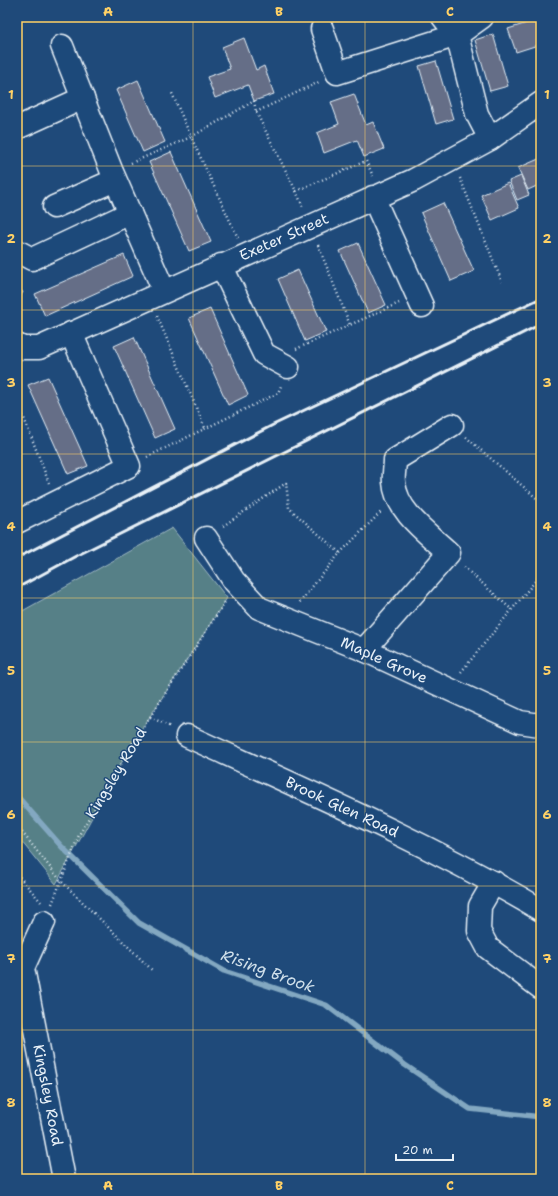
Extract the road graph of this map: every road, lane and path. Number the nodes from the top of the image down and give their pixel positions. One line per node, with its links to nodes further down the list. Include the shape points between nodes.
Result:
1 (443, 17): 4 (street)
2 (482, 17): 4 (street)
3 (322, 28): 6 (street)
4 (457, 35): 6 (street); 13 (street, via 477,114)
5 (62, 46): 8 (street)
6 (337, 73): 10 (path)
7 (171, 91): 12 (path)
8 (83, 98): 11 (street); 15 (street)
9 (541, 103): 13 (street, Exeter Street)
10 (256, 112): 12 (path, via 254,102); 16 (path, via 296,191 366,161)
11 (17, 128)
12 (191, 137): 15 (path); 21 (path)
13 (490, 139): 14 (street, Exeter Street)
14 (452, 159): 16 (street, Exeter Street, via 414,180); 23 (path)
15 (114, 176): 17 (street); 18 (street)
16 (378, 195): 19 (street, Exeter Street); 25 (street)
17 (54, 206)
18 (130, 213): 20 (street, via 32,259); 24 (street)
19 (310, 225): 21 (street, Exeter Street); 26 (path)
20 (17, 251)
21 (245, 254): 22 (street, Exeter Street)
22 (221, 265): 24 (street, Exeter Street); 29 (street, via 264,354)
23 (502, 282)
24 (157, 294): 27 (street, Exeter Street); 32 (path)
25 (419, 301): 26 (path)
26 (350, 325): 29 (path)
27 (71, 333): 28 (street, Exeter Street, via 40,348 24,348); 33 (street)
28 (17, 345)
29 (281, 363): 32 (path, via 278,393)
30 (17, 400): 35 (path)
31 (452, 425): 34 (street, via 395,460 394,483); 36 (path)
32 (205, 428): 33 (path)
33 (128, 466): 35 (street)
34 (397, 495): 39 (path); 40 (street, via 405,509)
35 (56, 502): 37 (street)
36 (541, 502)
37 (17, 522)
38 (206, 538): 39 (path, via 286,483 289,508); 42 (street, Maple Grove)
39 (340, 553): 44 (path)
40 (449, 553): 43 (path); 45 (street)
41 (541, 574): 43 (path)
42 (234, 581): 44 (street, Maple Grove, via 259,608); 47 (path, via 228,598)
43 (511, 609): 46 (path)
44 (285, 618): 45 (street, Maple Grove)
45 (364, 650): 46 (street, Maple Grove)
46 (448, 688): 48 (street, Maple Grove, via 520,722 540,725)
47 (150, 717): 49 (path, Kingsley Road); 52 (path, Kingsley Road, via 79,835)
48 (541, 723)
49 (187, 736): 53 (street, Brook Glen Road, via 422,844)
50 (17, 826): 52 (path)
51 (17, 874): 55 (path)
52 (61, 881): 55 (path, Kingsley Road); 57 (path)
53 (494, 882): 54 (street, Brook Glen Road); 58 (street, via 480,906 479,931 488,948)
54 (541, 910)
55 (47, 916): 56 (street, Kingsley Road)
56 (20, 968): 59 (street, Kingsley Road)
57 (152, 970)
58 (541, 988)
59 (64, 1179)

